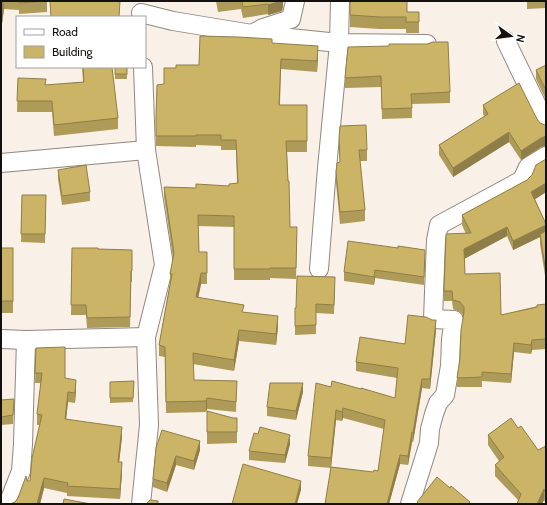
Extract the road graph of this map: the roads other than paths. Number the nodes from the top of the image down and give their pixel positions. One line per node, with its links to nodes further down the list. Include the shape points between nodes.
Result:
1 (295, 1): 4 (street, via 291,19)
2 (340, 1): 6 (street)
3 (141, 10): 4 (street, via 173,21)
4 (252, 34): 6 (street)
5 (506, 41): 9 (street)
6 (338, 43): 7 (street); 13 (street)
7 (427, 44)
8 (143, 68): 10 (street)
9 (546, 124)
10 (146, 150): 12 (street); 14 (street, via 164,264)
11 (546, 156): 19 (street, via 528,167 522,180 439,225 433,319 454,320 450,366 445,395 438,403 434,414 430,443)
12 (1, 163)
13 (319, 269)
14 (146, 337): 16 (street); 18 (street, via 149,425)
15 (1, 339): 16 (street)
16 (26, 340): 17 (street, via 21,471)
17 (8, 504)
18 (141, 504)
19 (410, 504)

